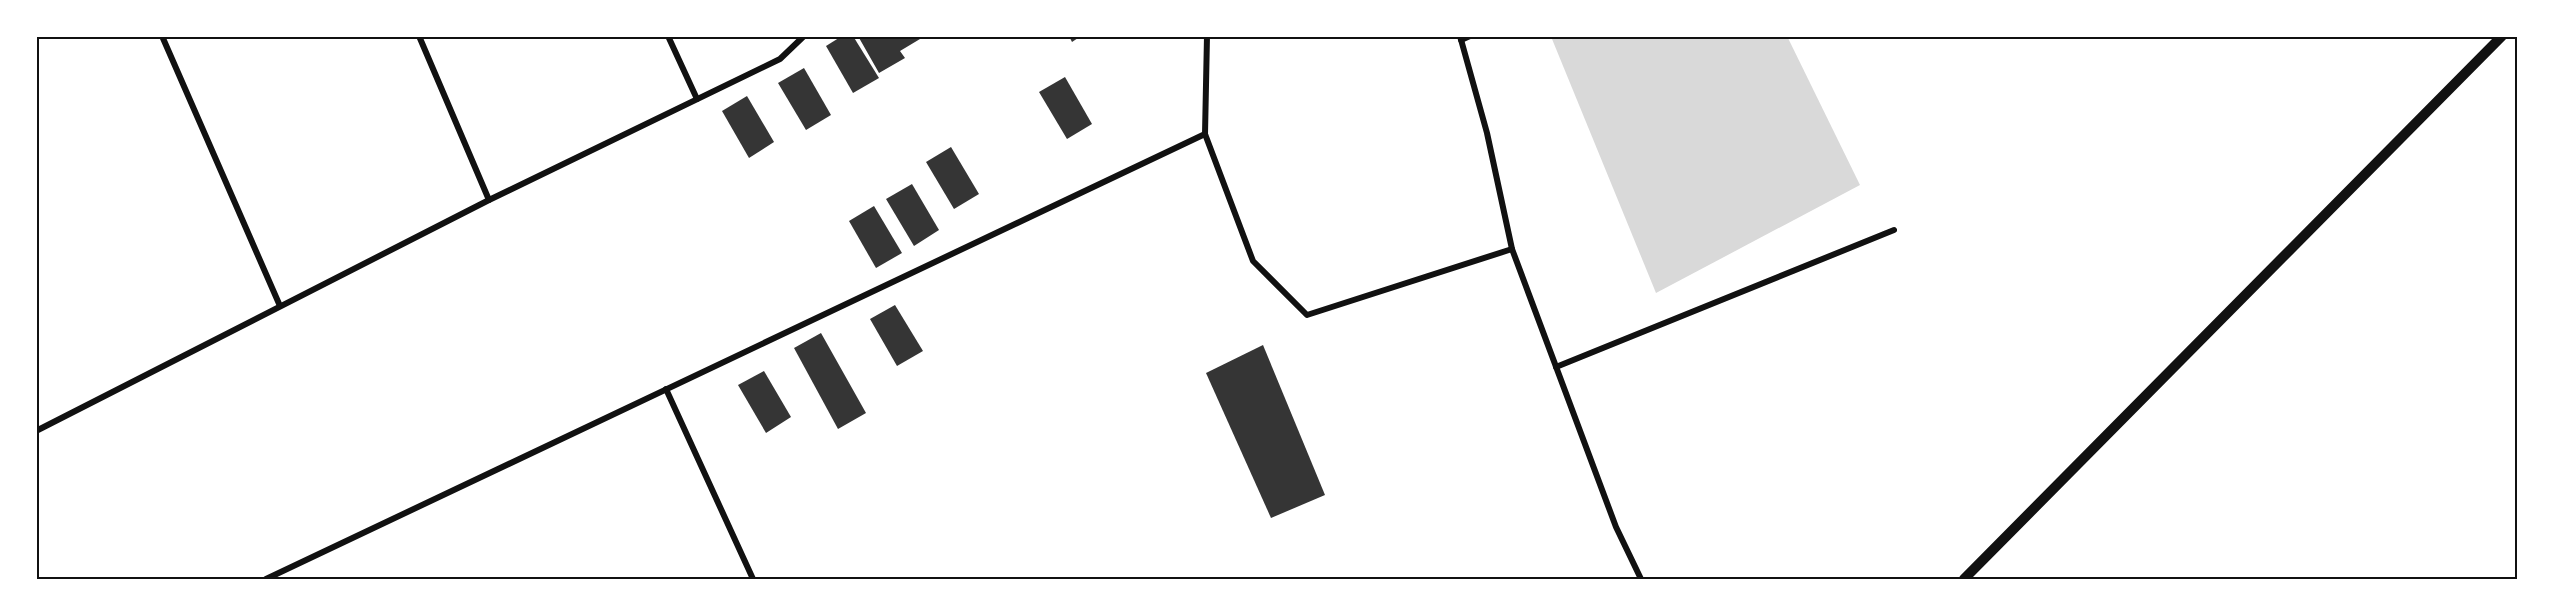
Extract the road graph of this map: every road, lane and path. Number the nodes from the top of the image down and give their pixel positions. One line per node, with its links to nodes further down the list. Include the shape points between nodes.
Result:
1 (162, 36): 14 (street)
2 (420, 36): 11 (street)
3 (668, 36): 9 (street)
4 (804, 36): 9 (street, via 780,59)
5 (1207, 36): 10 (street)
6 (1470, 36): 8 (street)
7 (2502, 36): 21 (street)
8 (1461, 38): 13 (street)
9 (697, 99): 11 (street)
10 (1205, 134): 13 (street, via 1253,261 1307,315); 16 (street)
11 (489, 200): 14 (street)
12 (1894, 230): 15 (street)
13 (1512, 249): 15 (street)
14 (280, 306): 17 (street)
15 (1556, 367): 20 (street, via 1616,527)
16 (666, 389): 18 (street); 19 (street)
17 (36, 431)
18 (266, 579)
19 (753, 579)
20 (1641, 579)
21 (1964, 579)

